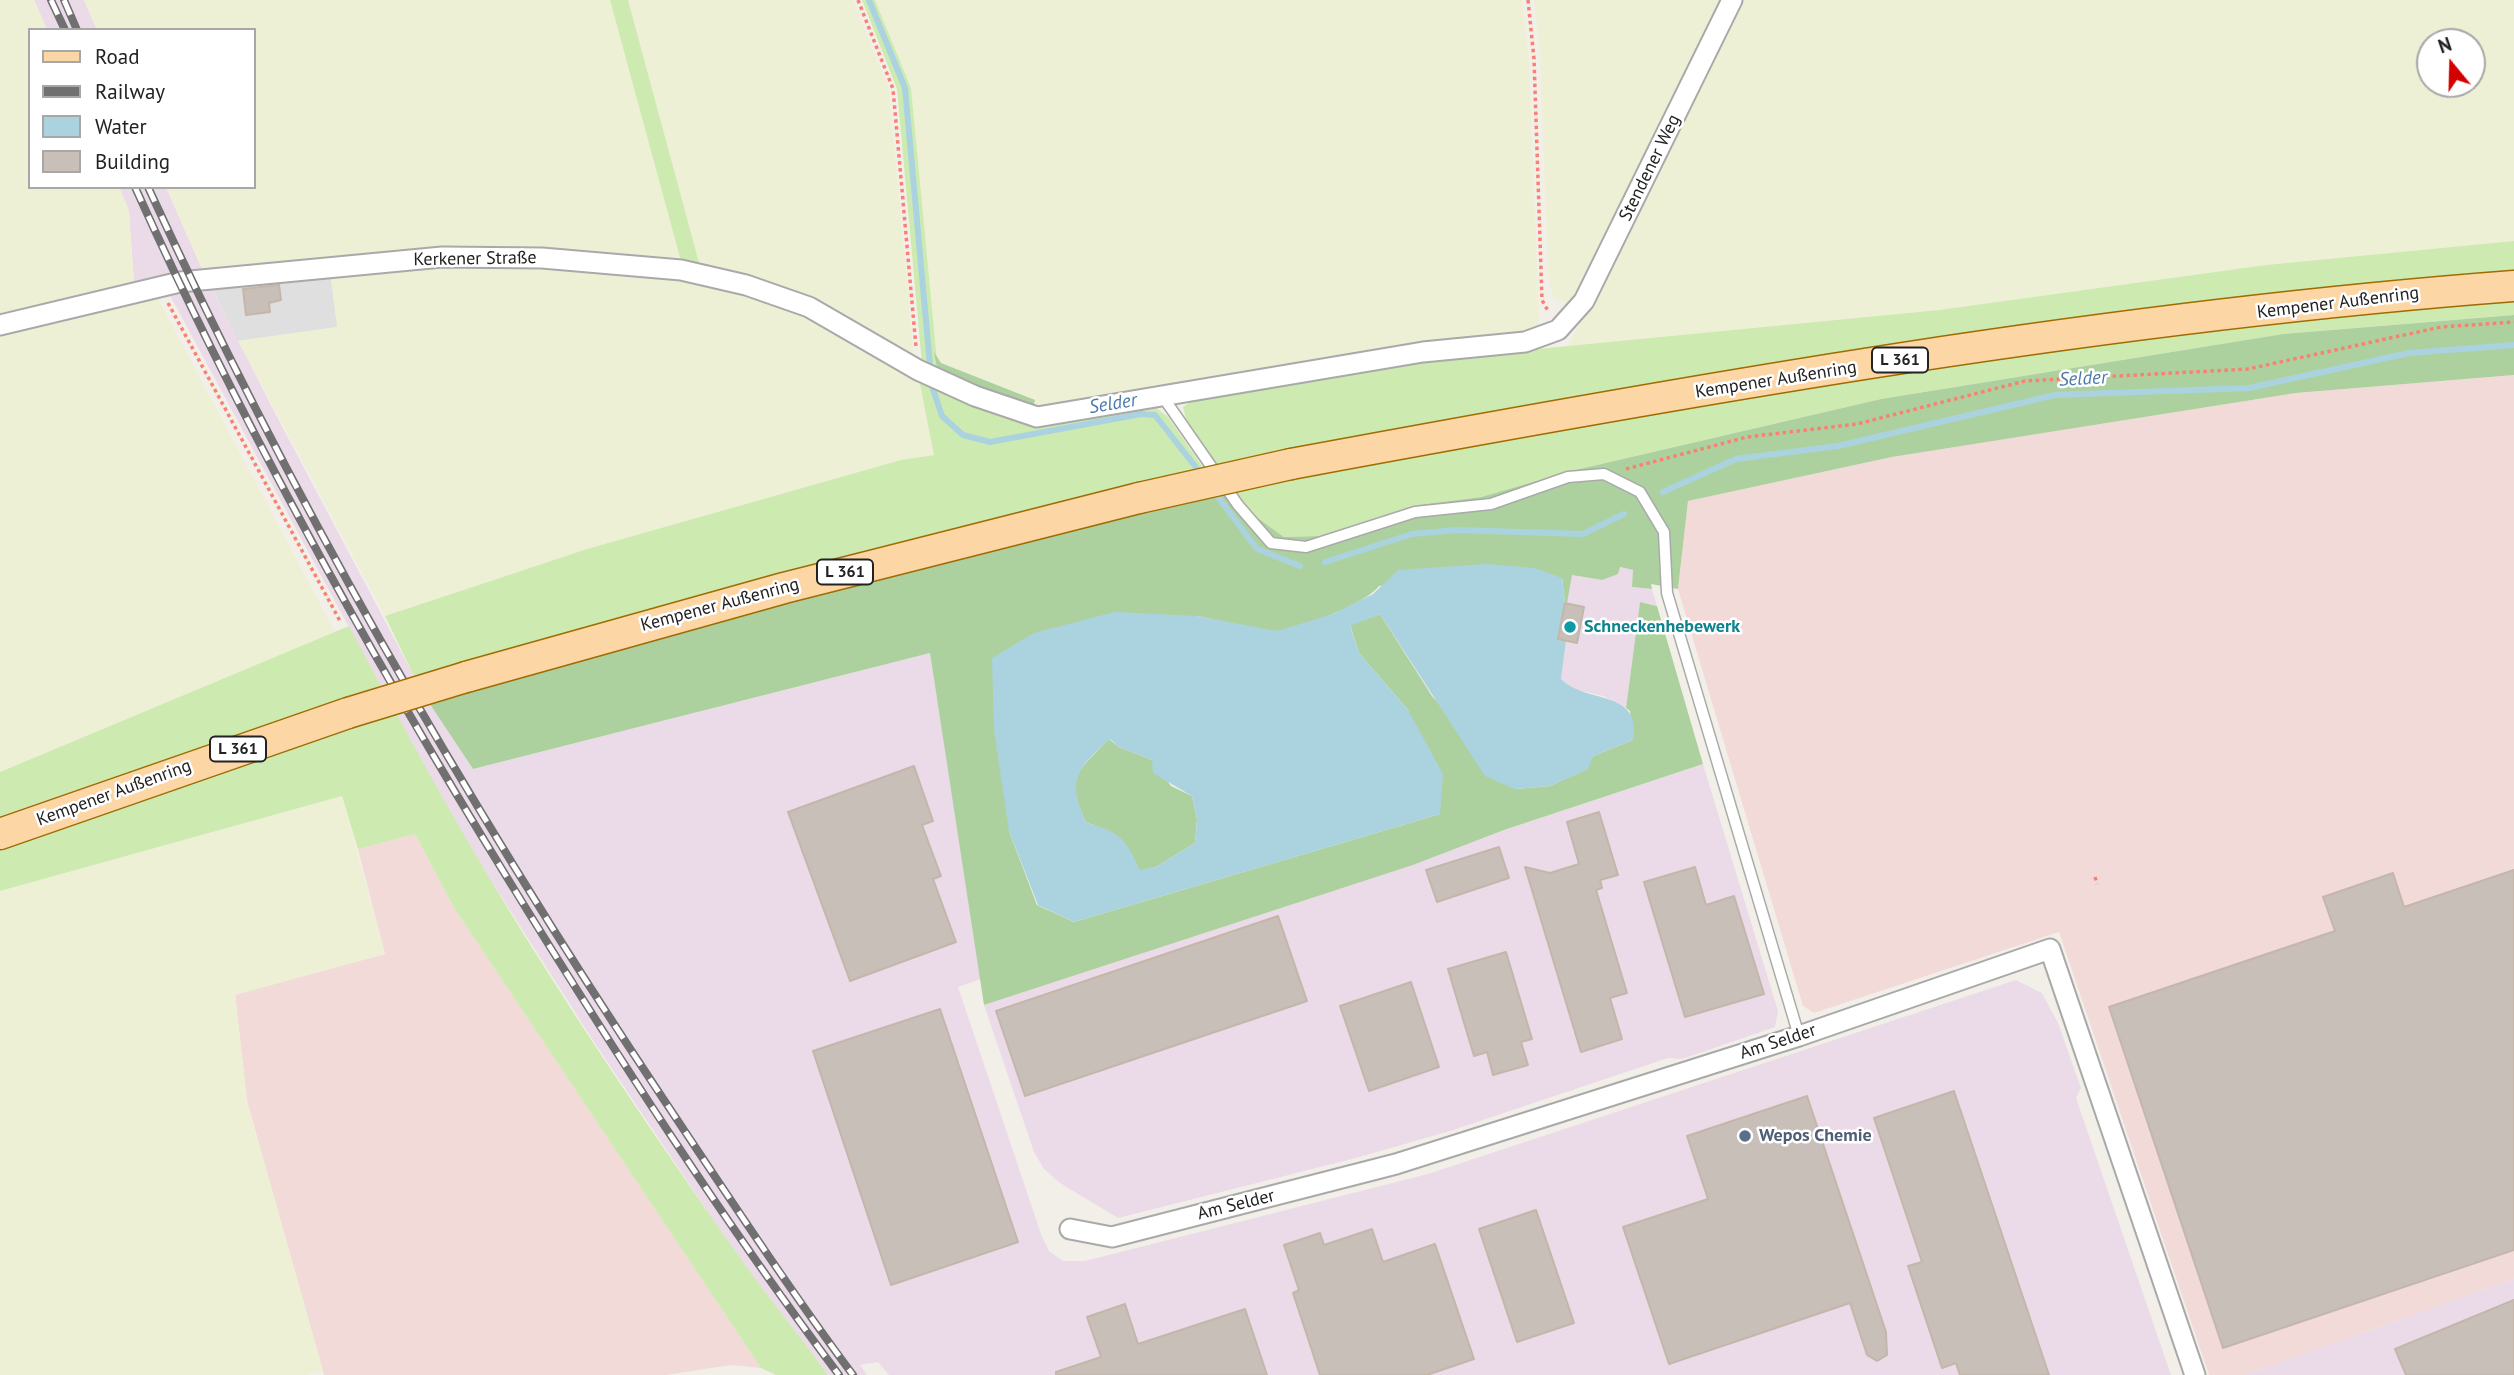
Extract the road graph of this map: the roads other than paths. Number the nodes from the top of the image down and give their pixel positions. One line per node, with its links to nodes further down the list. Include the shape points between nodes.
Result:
1 (1732, 0): 4 (street, Stendener Weg, via 1584,301)
2 (2514, 286): 6 (main road, Kempener Außenring / L 361, bridge, via 2197,319 1935,354 1570,412 1291,464 758,595 466,677 348,713)
3 (0, 326): 5 (street, Kerkener Straße, via 159,286 442,257 542,258 681,270 746,285 809,307 975,396 1037,417)
4 (1558, 330): 5 (street, Kerkener Straße, via 1525,342 1423,352)
5 (1163, 397): 7 (lane, via 1238,505 1271,543 1306,547 1415,513 1491,504 1568,477 1604,474 1640,492 1664,532 1667,593)
6 (0, 834)
7 (1799, 1036): 8 (street, Am Selder, via 1396,1164 1112,1237); 9 (street, Am Selder, via 2050,949)
8 (1070, 1229)
9 (2195, 1375)

